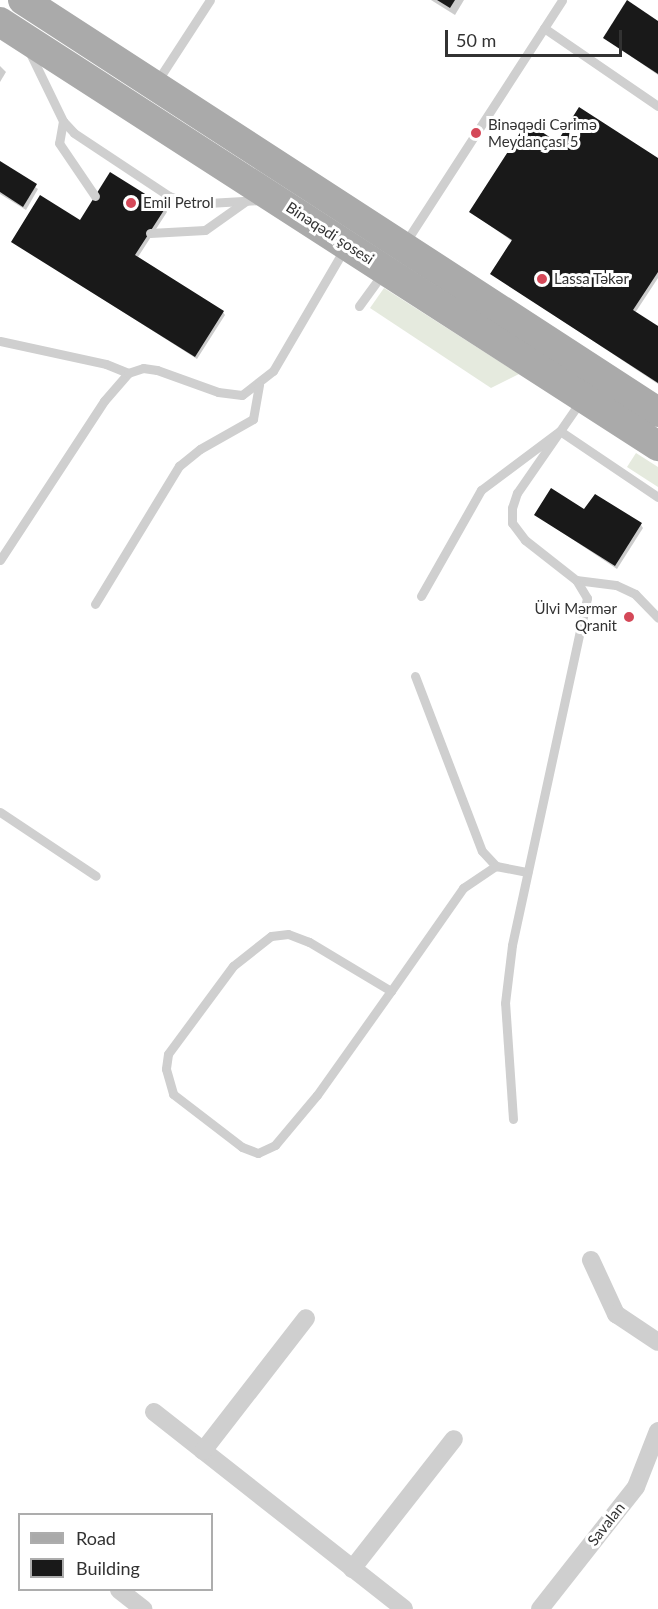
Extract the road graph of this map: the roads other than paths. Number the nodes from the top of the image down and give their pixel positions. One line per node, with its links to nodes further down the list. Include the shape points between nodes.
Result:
1 (23, 0): 6 (main road, Binəqədi şosesi)
2 (210, 0): 6 (lane)
3 (562, 0): 4 (lane)
4 (544, 28): 7 (lane); 14 (lane)
5 (11, 30): 8 (lane); 10 (main road, Binəqədi şosesi)
6 (154, 85): 14 (main road, Binəqədi şosesi)
7 (658, 106)
8 (63, 121): 9 (lane, via 58,143); 11 (lane, via 74,133 169,196 191,204)
9 (95, 196)
10 (277, 199): 11 (lane); 13 (main road, Binəqədi şosesi)
11 (246, 201): 12 (lane, via 205,230)
12 (150, 233)
13 (348, 244): 14 (main road, Binəqədi şosesi); 18 (lane, via 273,371)
14 (395, 257): 15 (lane); 19 (main road, Binəqədi şosesi); 20 (main road, Binəqədi şosesi)
15 (359, 306)
16 (0, 341): 17 (lane, via 106,364)
17 (128, 373): 18 (lane, via 143,368 157,370 218,392 242,395); 24 (lane, via 104,401)
18 (259, 385): 27 (lane, via 253,419 200,449 179,466)
19 (583, 397): 21 (lane); 22 (main road, Binəqədi şosesi)
20 (658, 412)
21 (560, 431): 23 (lane); 25 (lane, via 517,493 512,523 525,540); 26 (lane, via 481,490)
22 (658, 446)
23 (658, 497)
24 (0, 560)
25 (576, 580): 28 (lane, via 616,585 635,594); 32 (lane, via 587,598 583,626)
26 (421, 596)
27 (96, 603)
28 (658, 618)
29 (415, 676): 31 (lane, via 482,851)
30 (0, 812): 33 (lane)
31 (496, 866): 32 (lane); 34 (lane, via 463,888)
32 (527, 872): 35 (lane, via 505,1003)
33 (96, 876)
34 (391, 991): 34 (lane, via 275,1145 258,1153 242,1147 173,1094 166,1069 168,1054 233,966 271,936 288,934 309,942)
35 (513, 1119)
36 (591, 1260): 38 (street, via 615,1314)
37 (306, 1318): 42 (street)
38 (658, 1342)
39 (154, 1413): 42 (street)
40 (658, 1431): 47 (street, Savalan, via 636,1487)
41 (454, 1439): 43 (street)
42 (203, 1451): 43 (street)
43 (352, 1569): 46 (street)
44 (120, 1591): 45 (street)
45 (143, 1609)
46 (404, 1609)
47 (540, 1609)

